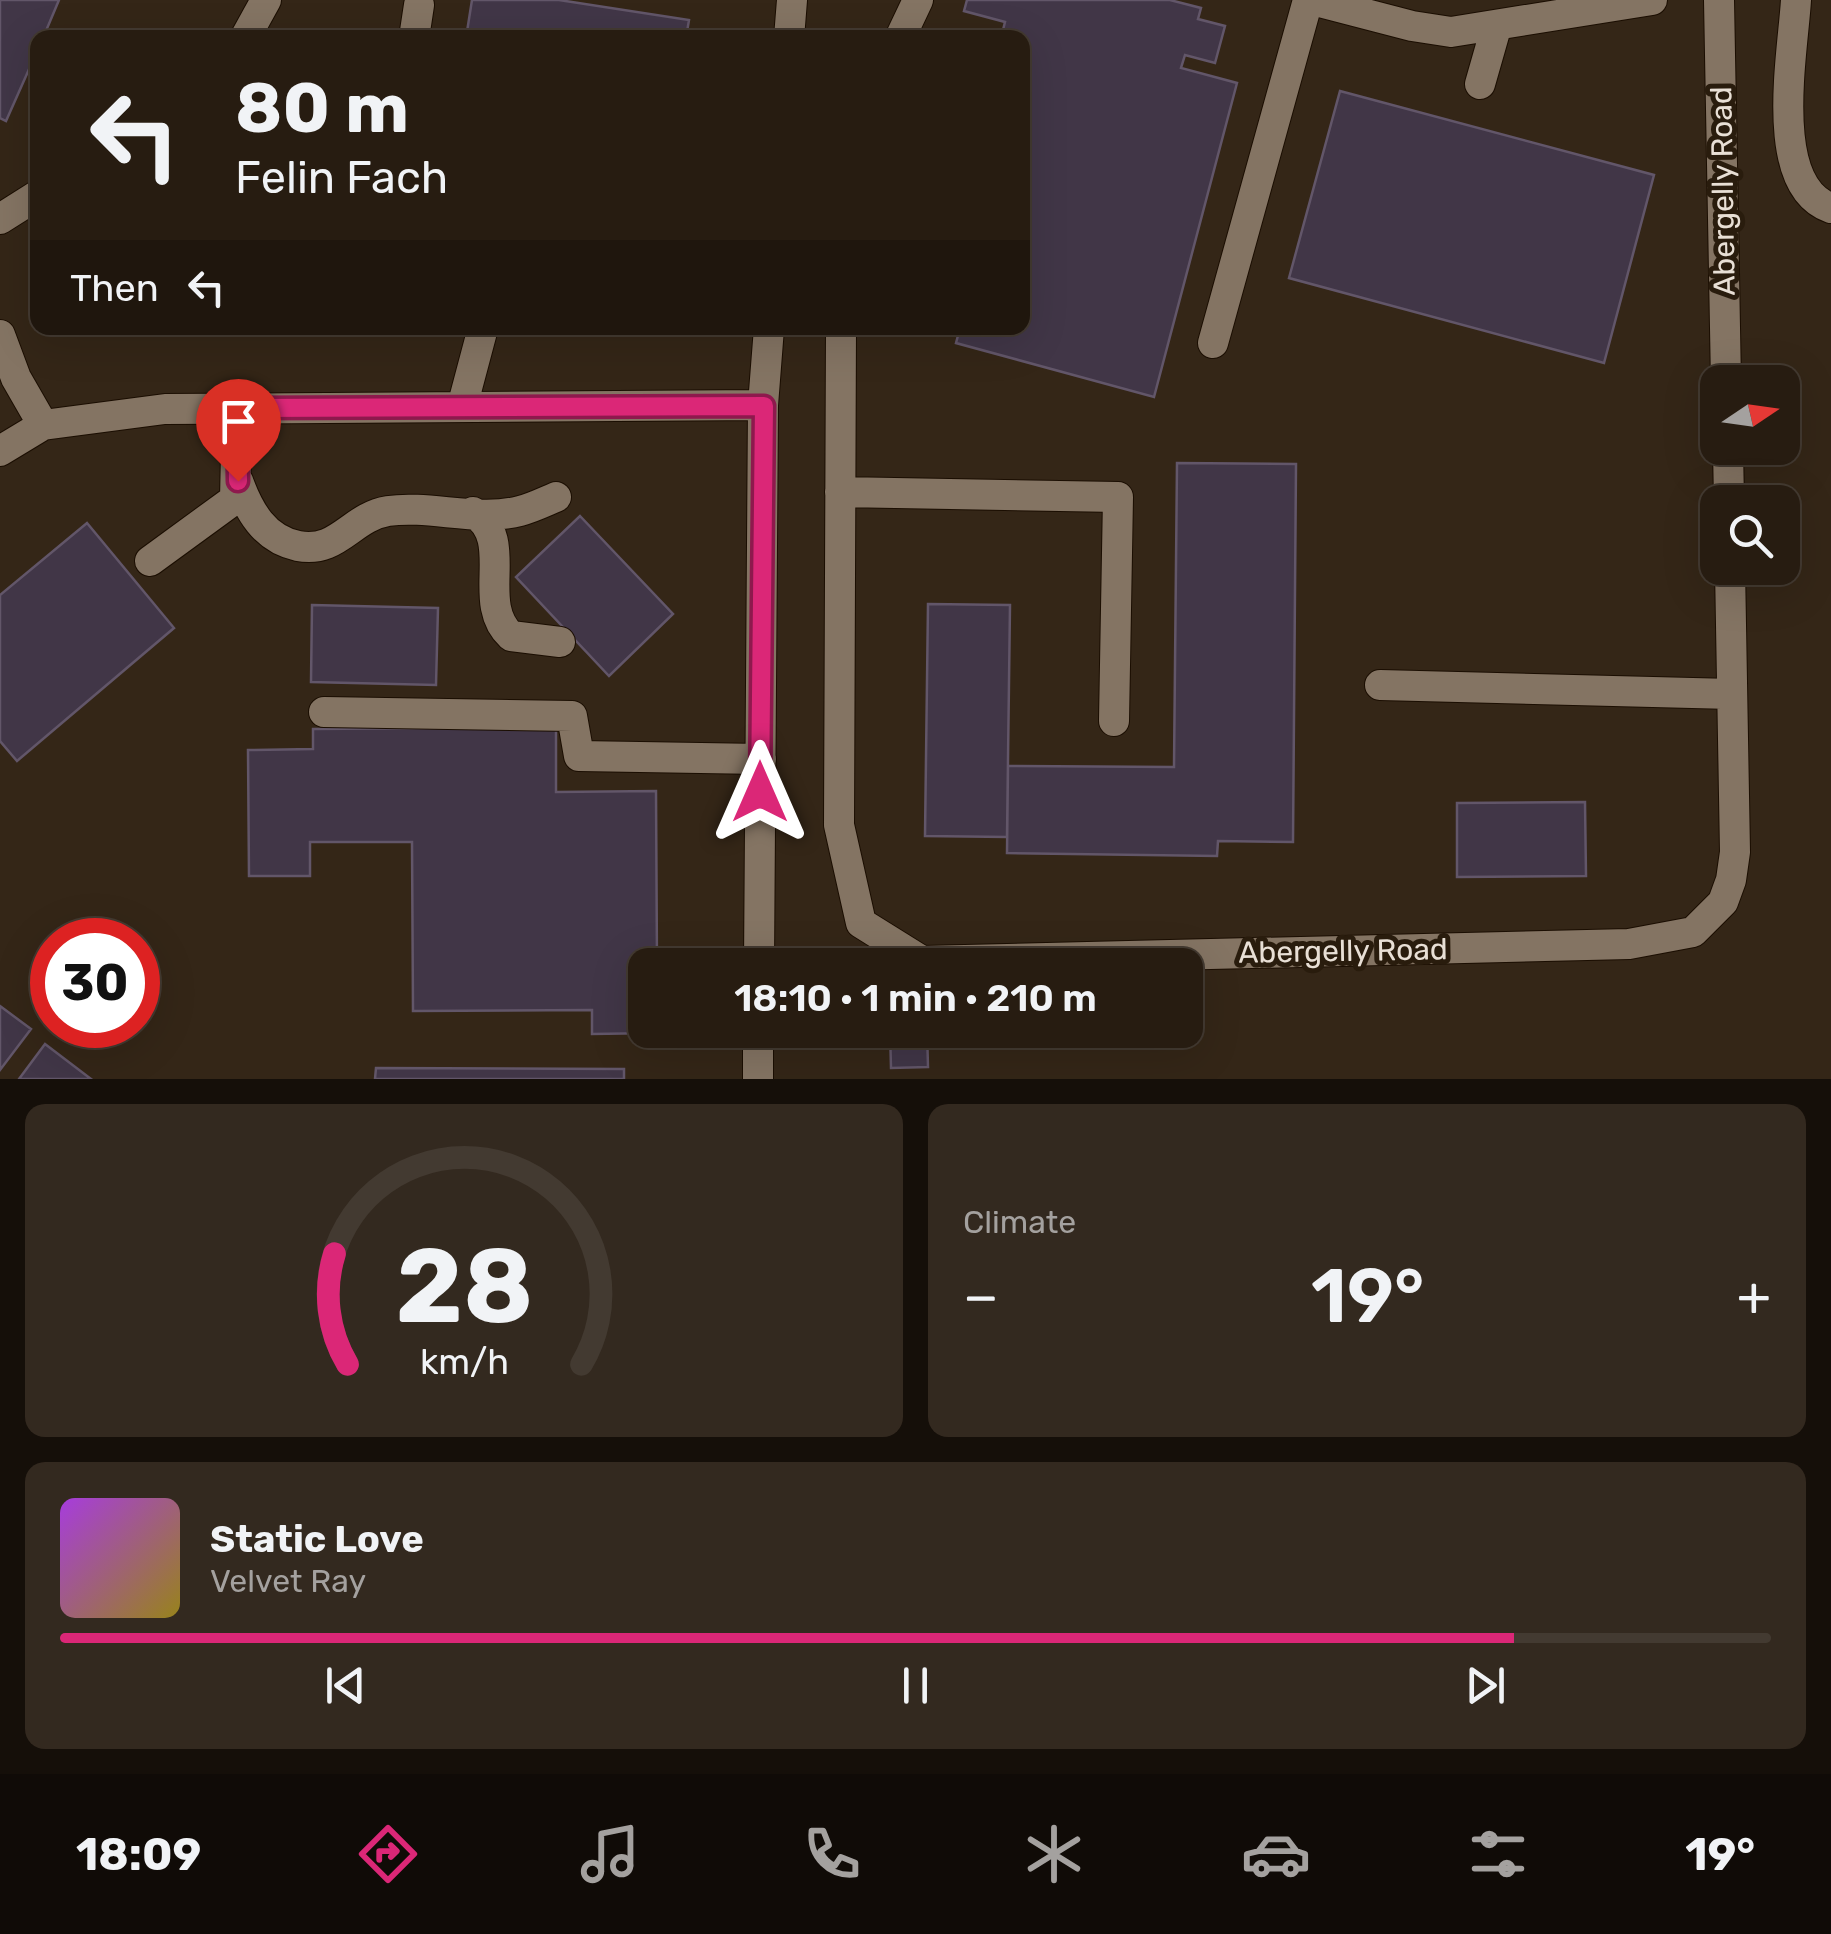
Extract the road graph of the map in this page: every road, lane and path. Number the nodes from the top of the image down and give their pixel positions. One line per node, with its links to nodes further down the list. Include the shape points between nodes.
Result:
1 (266, 0): 10 (street)
2 (792, 0): 12 (street)
3 (918, 0): 13 (street)
4 (1310, 0): 9 (street, via 1412,26 1452,32); 22 (street)
5 (1652, 0): 9 (street)
6 (1719, 0): 23 (street, Abergelly Road)
7 (1796, 0): 16 (street, via 1791,159 1804,186)
8 (419, 5): 11 (street)
9 (1496, 28): 14 (street)
10 (249, 30)
11 (415, 30)
12 (790, 30)
13 (904, 30)
14 (1480, 84)
15 (30, 201): 17 (street)
16 (1831, 208)
17 (0, 219)
18 (481, 335): 25 (street)
19 (769, 335): 24 (street)
20 (841, 335): 30 (street, Abergelly Road)
21 (0, 336): 27 (street)
22 (1212, 343)
23 (1726, 365)
24 (764, 406): 25 (street); 40 (street)
25 (462, 407): 26 (street)
26 (237, 408): 27 (street); 29 (street)
27 (43, 425): 28 (street)
28 (0, 451)
29 (238, 481): 32 (street, via 262,526 298,546 334,544 364,518 390,510); 33 (street, via 228,507)
30 (840, 492): 37 (street, Abergelly Road, via 839,825 862,923 922,961 1629,944 1693,932 1723,902 1731,880); 39 (street, via 1118,497)
31 (556, 497): 32 (street, via 519,512)
32 (473, 512): 35 (street, via 492,535 496,620 511,636)
33 (150, 561)
34 (1730, 585): 37 (street, Abergelly Road)
35 (560, 642)
36 (1380, 685): 37 (street)
37 (1732, 694)
38 (324, 712): 40 (street, via 572,716 579,756)
39 (1114, 720)
40 (760, 759): 41 (street)
41 (759, 948)
42 (758, 1048): 43 (street)
43 (758, 1079)

